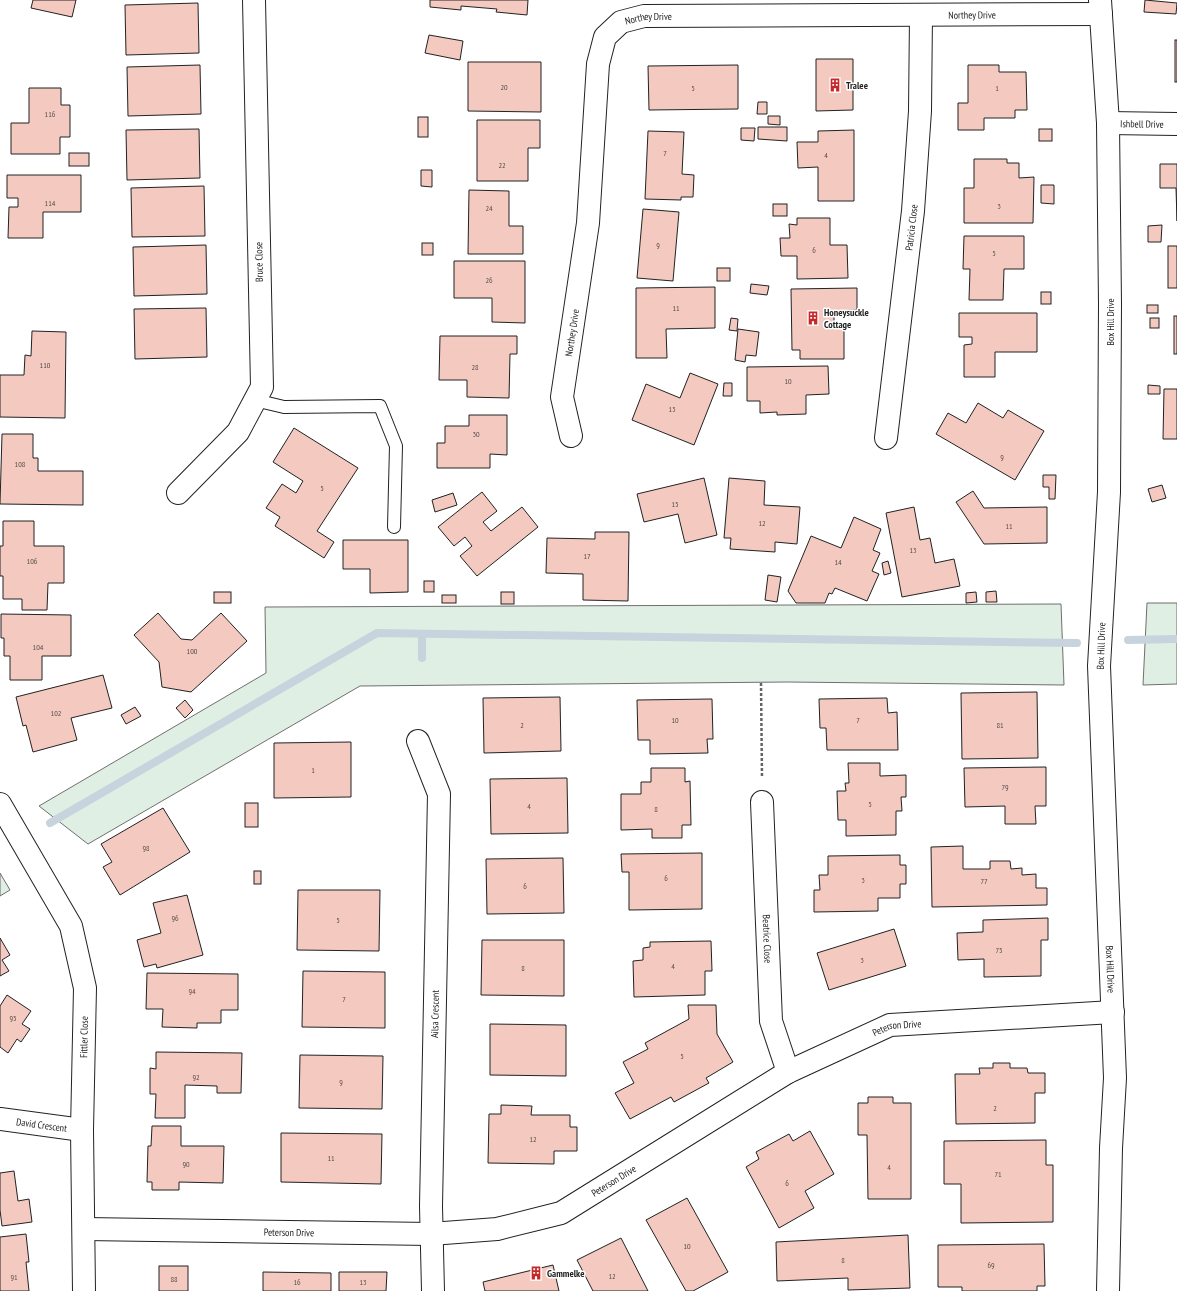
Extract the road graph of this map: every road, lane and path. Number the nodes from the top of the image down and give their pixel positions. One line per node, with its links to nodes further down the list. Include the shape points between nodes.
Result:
1 (254, 0): 6 (street, Bruce Close, via 262,387)
2 (1100, 7): 3 (street, Northey Drive); 4 (street, Box Hill Drive)
3 (921, 15): 7 (street, Northey Drive, via 644,16 621,22 605,37 598,64 588,223 562,397); 8 (street, Patricia Close, via 920,111 913,211)
4 (1108, 123): 5 (street, Ishbell Drive); 16 (street, Box Hill Drive, via 1109,492 1099,666)
5 (1177, 124)
6 (255, 400): 9 (street, Bruce Close, via 238,432); 10 (lane, via 284,407 380,406 396,446)
7 (571, 436)
8 (886, 438)
9 (178, 493)
10 (394, 527)
11 (761, 682): 13 (path)
12 (418, 741): 21 (street, Ailsa Crescent, via 439,794)
13 (762, 771)
14 (762, 802): 17 (street, Beatrice Close, via 771,1021)
15 (0, 804): 19 (street, Fittler Close, via 71,926 85,988)
16 (1113, 1012): 17 (street, Peterson Drive, via 890,1025); 24 (street, Box Hill Drive, via 1115,1078)
17 (788, 1072): 21 (street, Peterson Drive, via 561,1213 497,1229)
18 (0, 1119): 19 (street, David Crescent)
19 (82, 1130): 20 (street, Fittler Close)
20 (85, 1229): 21 (street, Peterson Drive); 22 (street, Fittler Close)
21 (431, 1234): 23 (street, Ailsa Crescent)
22 (84, 1291)
23 (433, 1291)
24 (1108, 1291)

